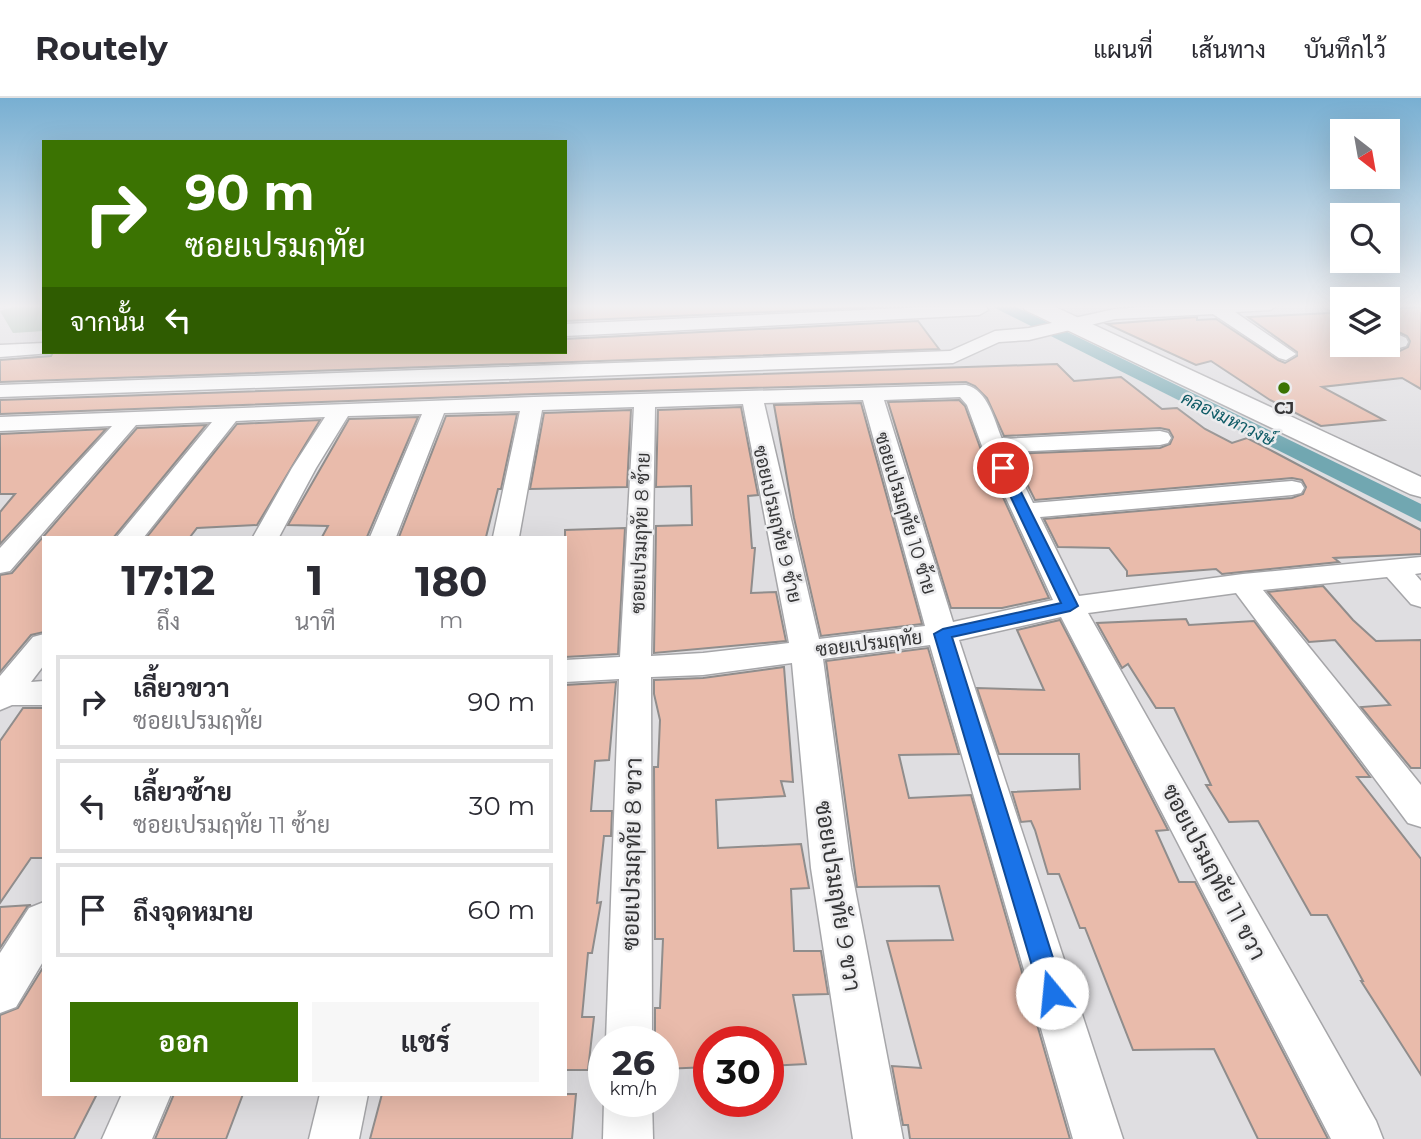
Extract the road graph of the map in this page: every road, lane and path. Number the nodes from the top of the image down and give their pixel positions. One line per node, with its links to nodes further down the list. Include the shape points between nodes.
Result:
1 (400, 354): 6 (street)
2 (960, 354): 5 (street)
3 (973, 354): 5 (street)
4 (1130, 354): 20 (street)
5 (953, 357): 6 (street)
6 (390, 377): 7 (street)
7 (0, 391)
8 (872, 392): 9 (street); 18 (street, ซอยเปรมฤทัย 11 ขวา, via 969,393); 31 (street, ซอยเปรมฤทัย 10 ซ้าย)
9 (751, 396): 10 (street); 33 (street, ซอยเปรมฤทัย 9 ซ้าย)
10 (645, 400): 11 (street); 34 (street, ซอยเปรมฤทัย 8 ซ้าย)
11 (534, 403): 12 (street); 25 (street)
12 (436, 407): 13 (street); 24 (street)
13 (341, 410): 14 (street); 23 (street)
14 (229, 415): 15 (street); 22 (street)
15 (129, 420): 16 (street); 26 (street)
16 (5, 428)
17 (1160, 438): 18 (street)
18 (992, 446): 21 (street, ซอยเปรมฤทัย 11 ขวา)
19 (1292, 488): 21 (street)
20 (1421, 488)
21 (1024, 511): 30 (street, ซอยเปรมฤทัย 11 ขวา)
22 (131, 536)
23 (267, 536)
24 (383, 536)
25 (506, 536)
26 (0, 565)
27 (1408, 567): 28 (street, ซอยเปรมฤทัย); 29 (street)
28 (1242, 583): 30 (street, ซอยเปรมฤทัย); 38 (street)
29 (1421, 598)
30 (1070, 606): 31 (street, ซอยเปรมฤทัย); 50 (street, ซอยเปรมฤทัย 11 ขวา)
31 (943, 634): 33 (street, ซอยเปรมฤทัย); 49 (street, ซอยเปรมฤทัย 10 ซ้าย)
32 (42, 646): 37 (street)
33 (806, 651): 34 (street, ซอยเปรมฤทัย); 48 (street, ซอยเปรมฤทัย 9 ขวา, via 831,867)
34 (635, 667): 35 (street, ซอยเปรมฤทัย); 41 (street, ซอยเปรมฤทัย 8 ขวา)
35 (567, 671)
36 (42, 692): 37 (street)
37 (1, 695)
38 (1421, 812)
39 (42, 924): 40 (street)
40 (0, 992)
41 (629, 1026)
42 (146, 1096): 45 (street)
43 (344, 1096): 46 (street)
44 (628, 1117): 47 (street)
45 (127, 1139)
46 (334, 1139)
47 (628, 1139)
48 (878, 1139)
49 (1098, 1139)
50 (1358, 1139)

